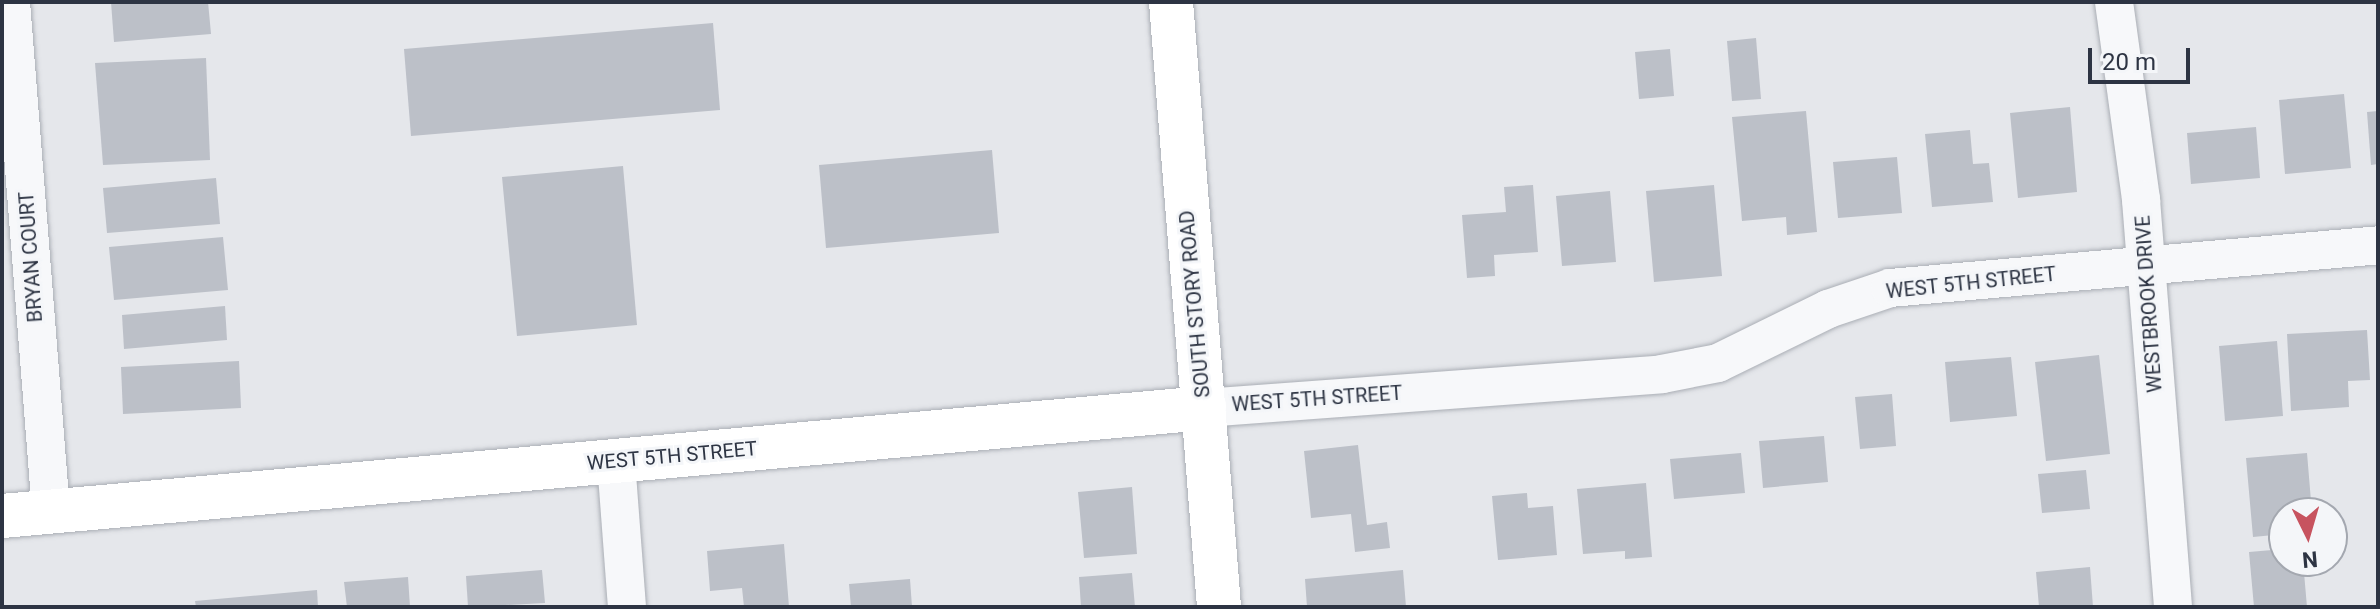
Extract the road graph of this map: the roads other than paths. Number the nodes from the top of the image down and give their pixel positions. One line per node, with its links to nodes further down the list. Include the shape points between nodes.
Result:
1 (11, 2): 8 (street, BRYAN COURT)
2 (1171, 2): 6 (street, SOUTH STORY ROAD)
3 (2114, 2): 5 (street, WESTBROOK DRIVE)
4 (2378, 245): 5 (street, WEST 5TH STREET)
5 (2146, 265): 6 (street, WEST 5TH STREET, via 1890,288 1828,309 1718,363 1662,374); 12 (street, WESTBROOK DRIVE)
6 (1204, 408): 7 (street, WEST 5TH STREET); 11 (street, SOUTH STORY ROAD)
7 (616, 461): 8 (street, WEST 5TH STREET); 10 (street)
8 (51, 511): 9 (street, WEST 5TH STREET)
9 (2, 516)
10 (627, 607)
11 (1219, 607)
12 (2173, 607)

